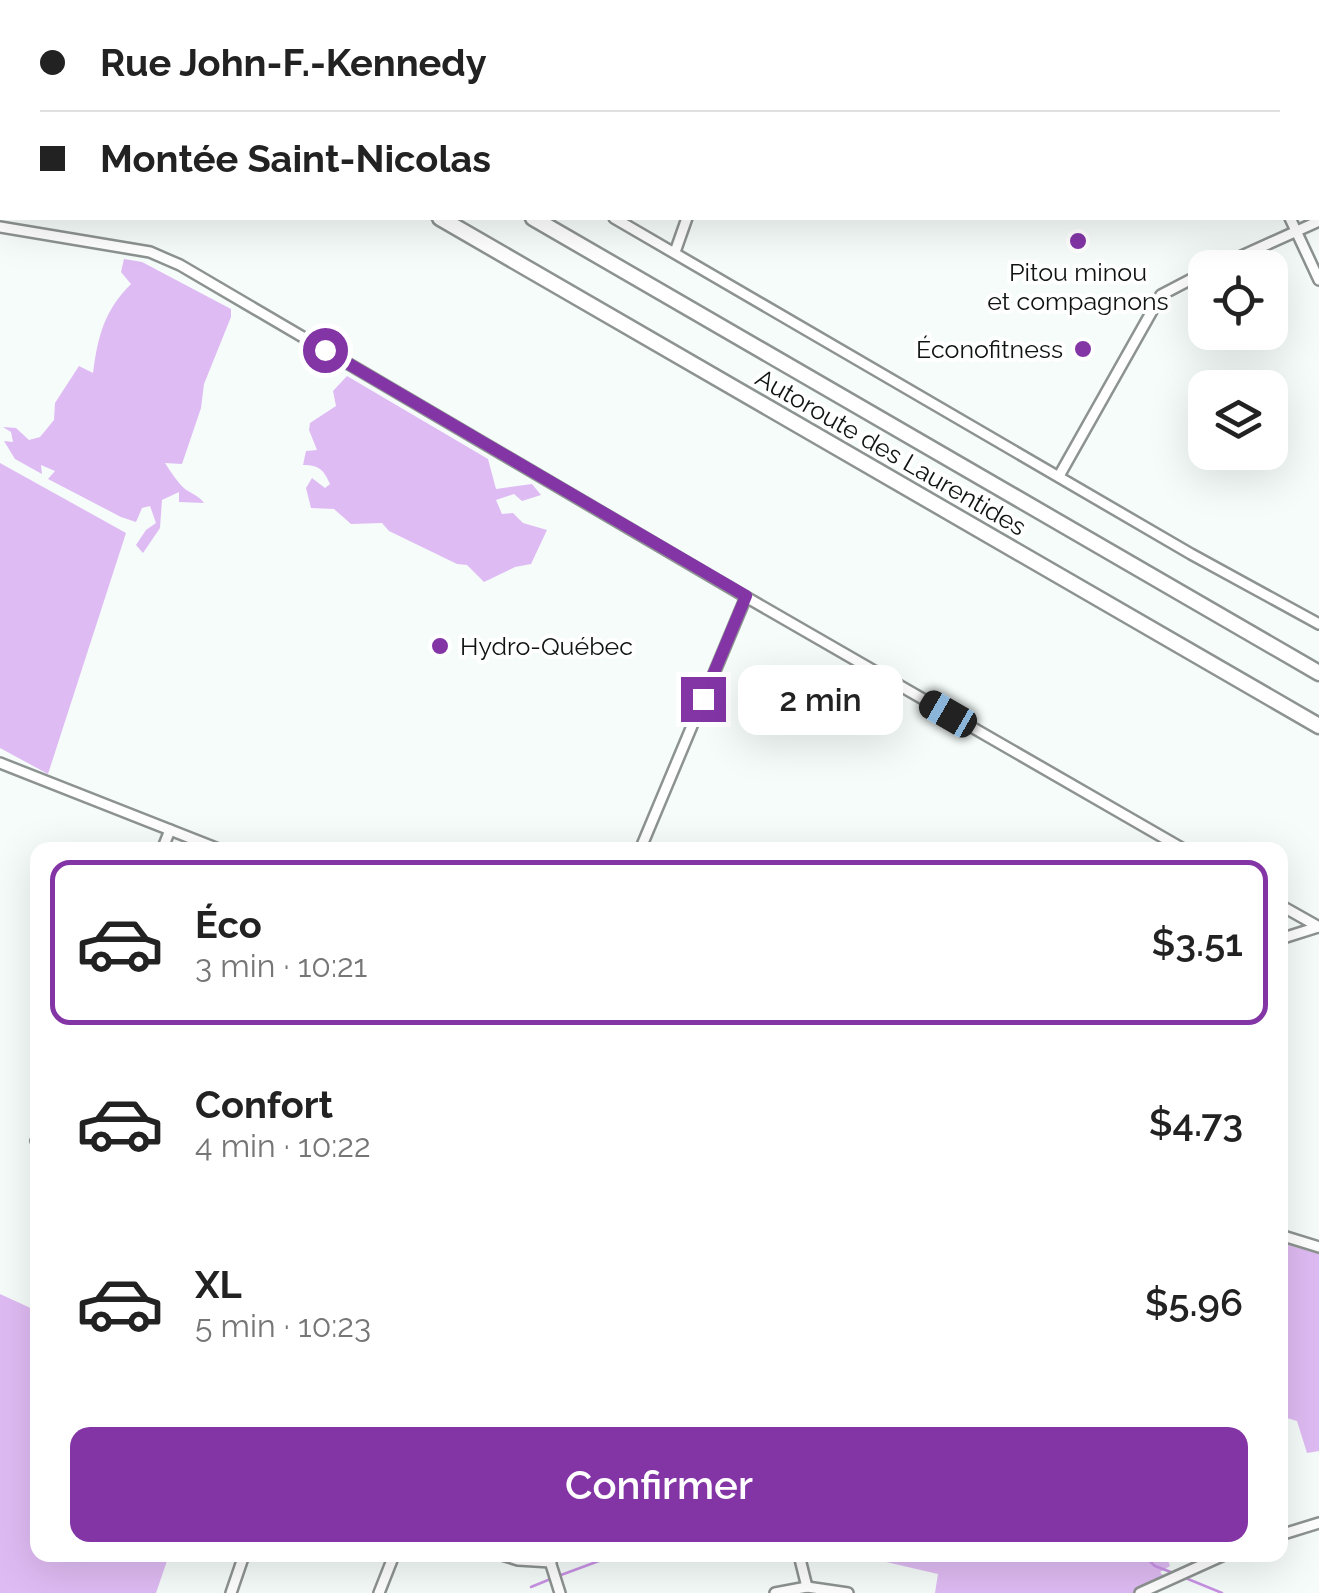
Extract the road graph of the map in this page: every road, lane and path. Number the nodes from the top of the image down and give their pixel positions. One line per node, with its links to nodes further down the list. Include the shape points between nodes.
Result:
1 (443, 220): 17 (highway, Autoroute des Laurentides)
2 (536, 220): 16 (highway, Autoroute des Laurentides)
3 (618, 220): 10 (street)
4 (686, 220): 10 (street)
5 (1291, 220): 8 (street)
6 (1319, 221): 8 (street)
7 (0, 227): 14 (street, via 150,252 180,265)
8 (1297, 233): 9 (street); 11 (street)
9 (1258, 250)
10 (674, 252): 13 (street)
11 (1319, 280)
12 (1188, 281): 13 (street, via 1161,295)
13 (1059, 476): 15 (street)
14 (746, 596): 22 (street); 23 (street)
15 (1319, 624)
16 (1319, 673)
17 (1319, 726)
18 (0, 762): 19 (street)
19 (170, 830): 20 (street); 21 (street)
20 (165, 842)
21 (201, 842)
22 (643, 842)
23 (1171, 842)
24 (1288, 910): 25 (street)
25 (1319, 927): 26 (street)
26 (1288, 937)
27 (1288, 1237): 28 (street)
28 (1319, 1246)
29 (1319, 1524): 30 (street)
30 (1288, 1533)
31 (241, 1562): 37 (street)
32 (391, 1562): 38 (street)
33 (551, 1562): 39 (street)
34 (800, 1562): 36 (street)
35 (1209, 1562): 42 (street)
36 (807, 1587): 40 (street); 41 (street)
37 (230, 1593)
38 (380, 1593)
39 (560, 1593)
40 (775, 1593)
41 (848, 1593)
42 (1140, 1593)

